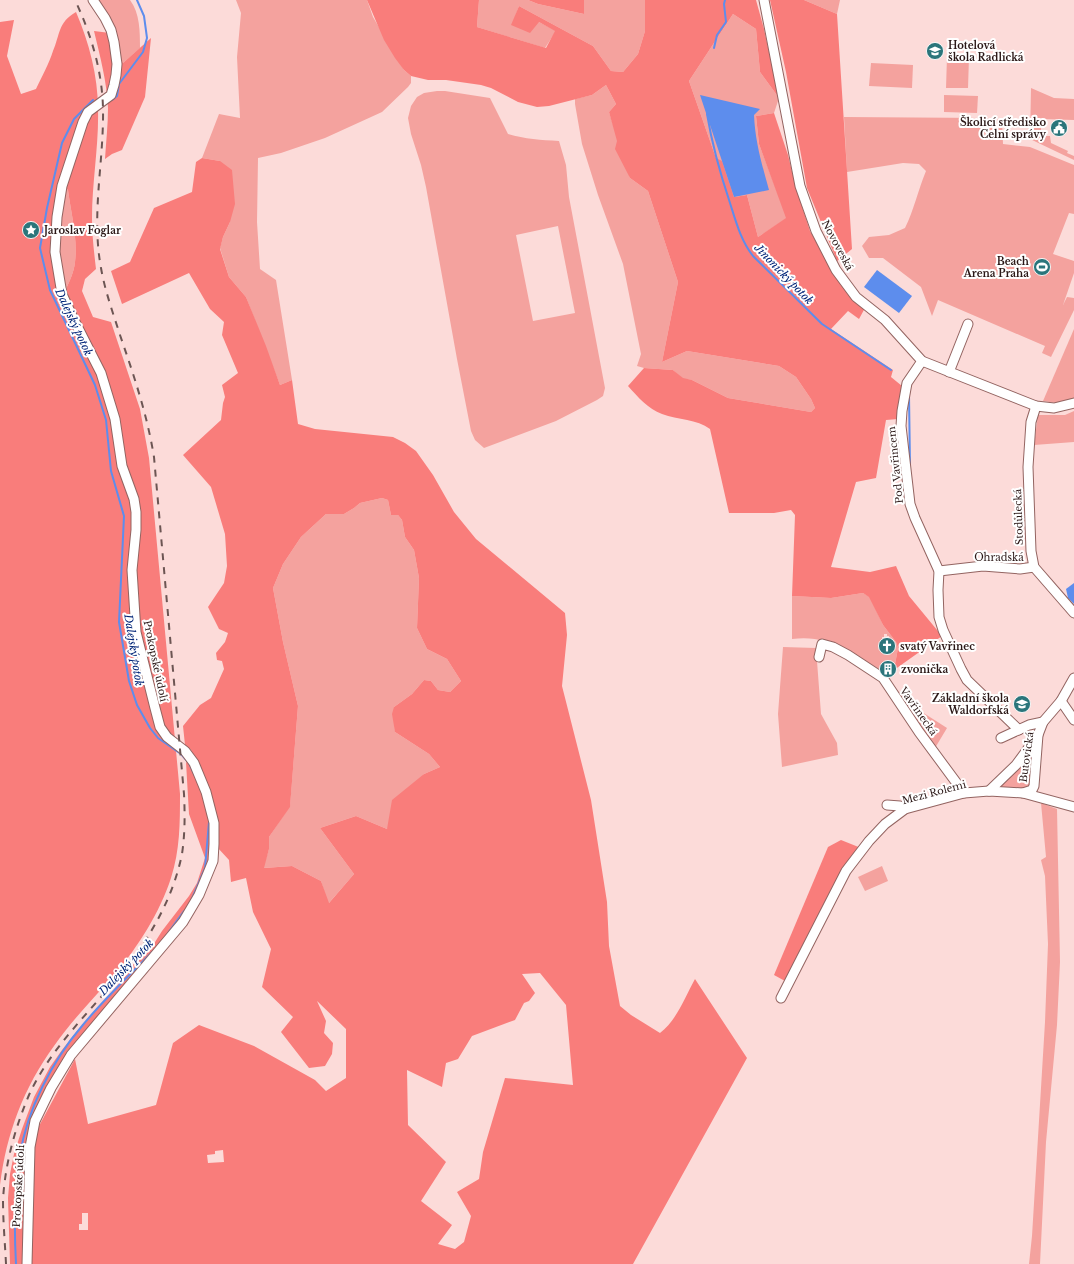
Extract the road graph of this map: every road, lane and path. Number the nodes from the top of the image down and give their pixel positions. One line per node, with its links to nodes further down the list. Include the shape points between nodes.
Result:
1 (92, 0): 26 (street, Prokopské údolí, via 111,30 117,64 116,75 111,95 88,112 83,122 62,186 55,252 62,294 101,373 115,419 122,466 134,499 136,530 132,570 136,632 154,708 160,727 167,737 185,751 194,764 206,792 214,823 214,844 213,861 199,895 183,922 71,1055 51,1088 36,1121 30,1147)
2 (764, 0): 4 (street, Novoveská, via 800,186 816,231 836,270 856,297 886,320)
3 (968, 324): 5 (street)
4 (922, 361): 5 (street, Novoveská); 9 (street, Pod Vavřincem, via 907,383 901,426 910,504)
5 (949, 372): 7 (street, Novoveská)
6 (1074, 403): 7 (street, Novoveská, via 1054,408)
7 (1036, 406): 8 (street, Stodůlecká, via 1031,422 1028,467 1031,551)
8 (1034, 567): 9 (street, Ohradská, via 1020,570 983,566); 10 (street)
9 (939, 571): 16 (street, Pod Vavřincem, via 939,617 961,669 967,680)
10 (1074, 613)
11 (819, 657): 20 (street, Vavřinecká, via 822,644 833,647 883,678)
12 (1074, 678): 13 (street, Butovická)
13 (1061, 701): 14 (street); 15 (street, Butovická)
14 (1074, 720)
15 (1043, 722): 16 (street); 17 (street, Butovická)
16 (1019, 730): 18 (street)
17 (1038, 736): 19 (street, via 1016,765); 21 (street, Butovická, via 1034,786 1032,790)
18 (1002, 738)
19 (989, 791): 20 (street, Mezi Rolemi); 21 (street, Mezi Rolemi)
20 (964, 793): 24 (street, Mezi Rolemi)
21 (1023, 793): 23 (street, Mezi Rolemi)
22 (886, 805): 24 (street)
23 (1074, 807)
24 (905, 809): 25 (street, Mezi Rolemi, via 885,824 846,871)
25 (781, 998)
26 (27, 1264)

